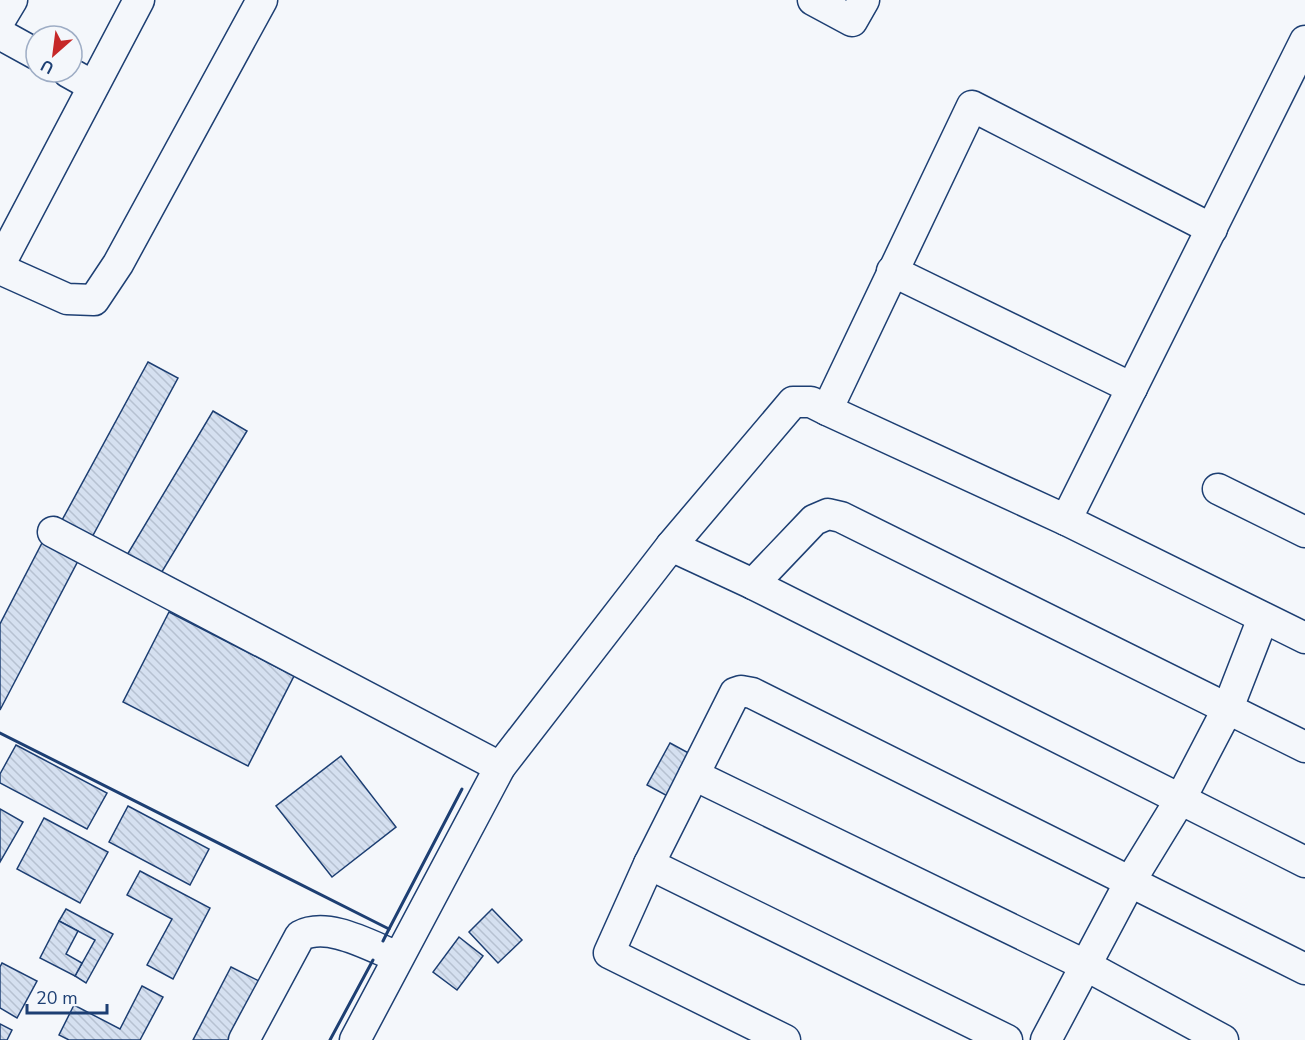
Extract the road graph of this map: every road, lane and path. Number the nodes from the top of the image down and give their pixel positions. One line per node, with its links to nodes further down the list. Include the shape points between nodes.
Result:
1 (12, 0): 6 (street)
2 (139, 0): 10 (street)
3 (262, 0): 14 (street, via 118,264 94,300 67,299)
4 (813, 0): 5 (street, via 852,21)
5 (864, 0)
6 (0, 20)
7 (0, 34): 9 (street)
8 (1305, 41): 12 (street)
9 (24, 47)
10 (84, 75)
11 (79, 84): 13 (street)
12 (1212, 229): 15 (street, via 972,106); 16 (street)
13 (0, 264)
14 (0, 269)
15 (892, 271): 16 (street); 17 (street)
16 (1132, 388): 19 (street)
17 (827, 410): 19 (street); 22 (street, via 810,402 793,402)
18 (1218, 489): 20 (street)
19 (1066, 520): 24 (street)
20 (1305, 531)
21 (53, 532): 28 (street)
22 (671, 546): 23 (street); 28 (street)
23 (753, 584): 26 (street, via 814,520 828,514 841,517); 30 (street)
24 (1263, 618): 25 (street); 26 (street)
25 (1305, 638)
26 (1228, 708): 27 (street); 30 (street)
27 (1305, 747)
28 (500, 767): 34 (street)
29 (694, 775): 32 (street); 33 (street, via 735,693 752,693); 35 (street)
30 (1180, 800): 31 (street); 33 (street)
31 (1305, 862)
32 (649, 864): 39 (street, via 609,953); 40 (street)
33 (1131, 880): 35 (street); 36 (street)
34 (399, 957): 37 (street, via 330,931 306,932 300,936); 38 (street)
35 (1085, 965): 41 (street); 42 (street)
36 (1305, 969)
37 (244, 1040)
38 (355, 1040)
39 (785, 1040)
40 (1007, 1040)
41 (1046, 1040)
42 (1223, 1040)

